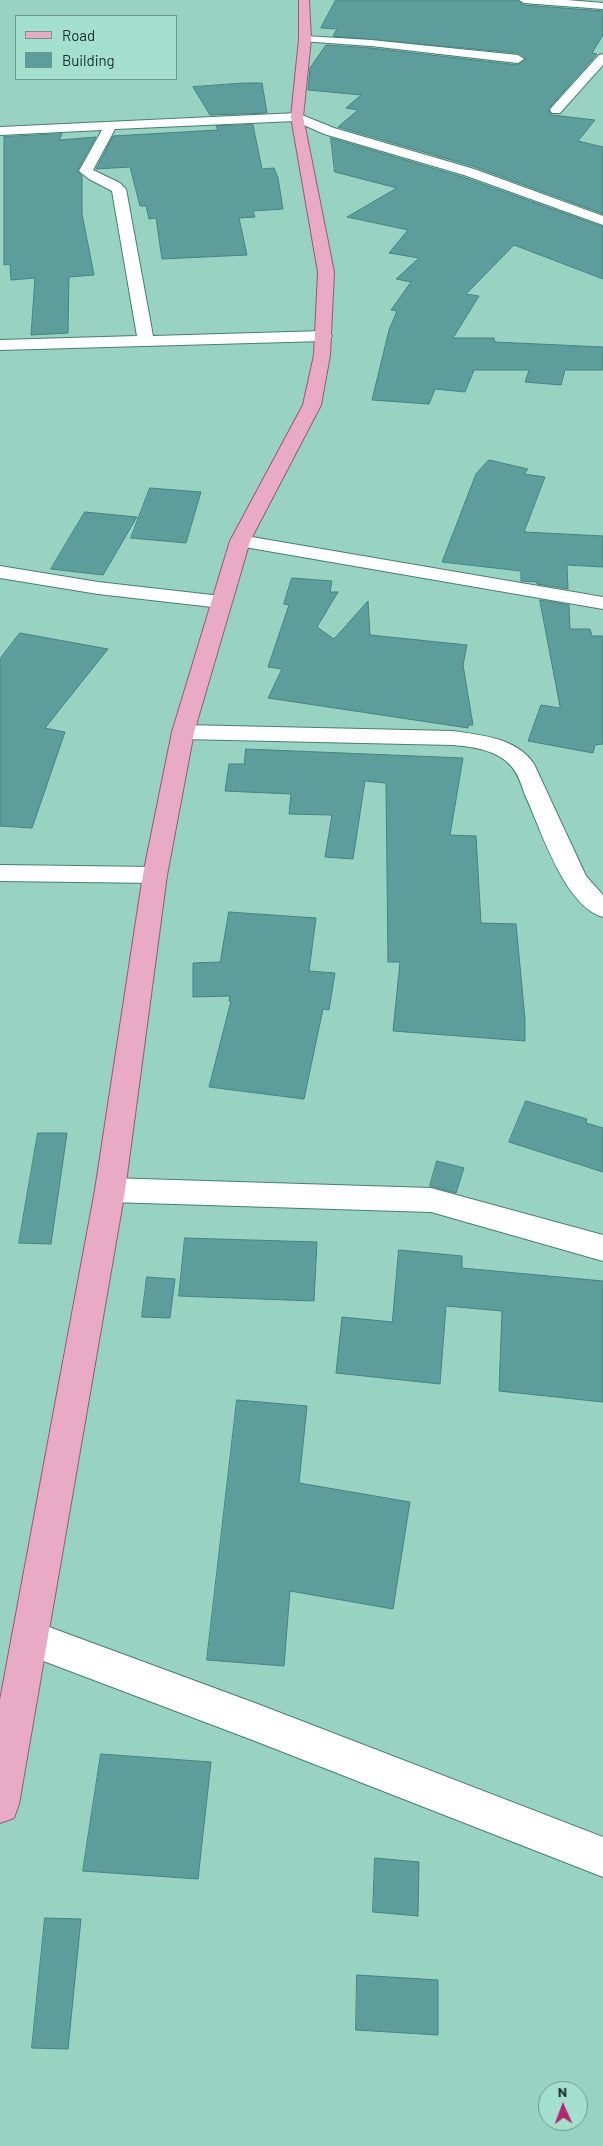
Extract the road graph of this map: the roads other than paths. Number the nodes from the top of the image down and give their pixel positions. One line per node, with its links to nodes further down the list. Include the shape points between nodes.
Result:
1 (304, 0): 4 (main road)
2 (524, 0): 3 (street)
3 (603, 6)
4 (305, 39): 5 (street); 8 (main road)
5 (518, 58)
6 (603, 58): 7 (street)
7 (556, 110)
8 (297, 117): 9 (street); 11 (street, via 329,131 469,172); 12 (main road, via 326,272)
9 (110, 126): 10 (street); 13 (street, via 86,171 119,189)
10 (0, 131)
11 (603, 221)
12 (324, 336): 13 (street); 15 (main road, via 312,405)
13 (146, 340): 14 (street)
14 (0, 345)
15 (240, 541): 17 (main road); 18 (street)
16 (0, 572): 17 (street, via 98,588)
17 (221, 602): 19 (main road)
18 (603, 603)
19 (183, 732): 21 (main road); 22 (street, via 453,738 492,743 523,764 575,879)
20 (0, 873): 21 (street)
21 (155, 875): 23 (main road)
22 (603, 908)
23 (110, 1190): 24 (street, via 430,1200); 25 (main road)
24 (603, 1248)
25 (30, 1638): 26 (main road); 27 (street)
26 (1, 1795)
27 (603, 1857)

